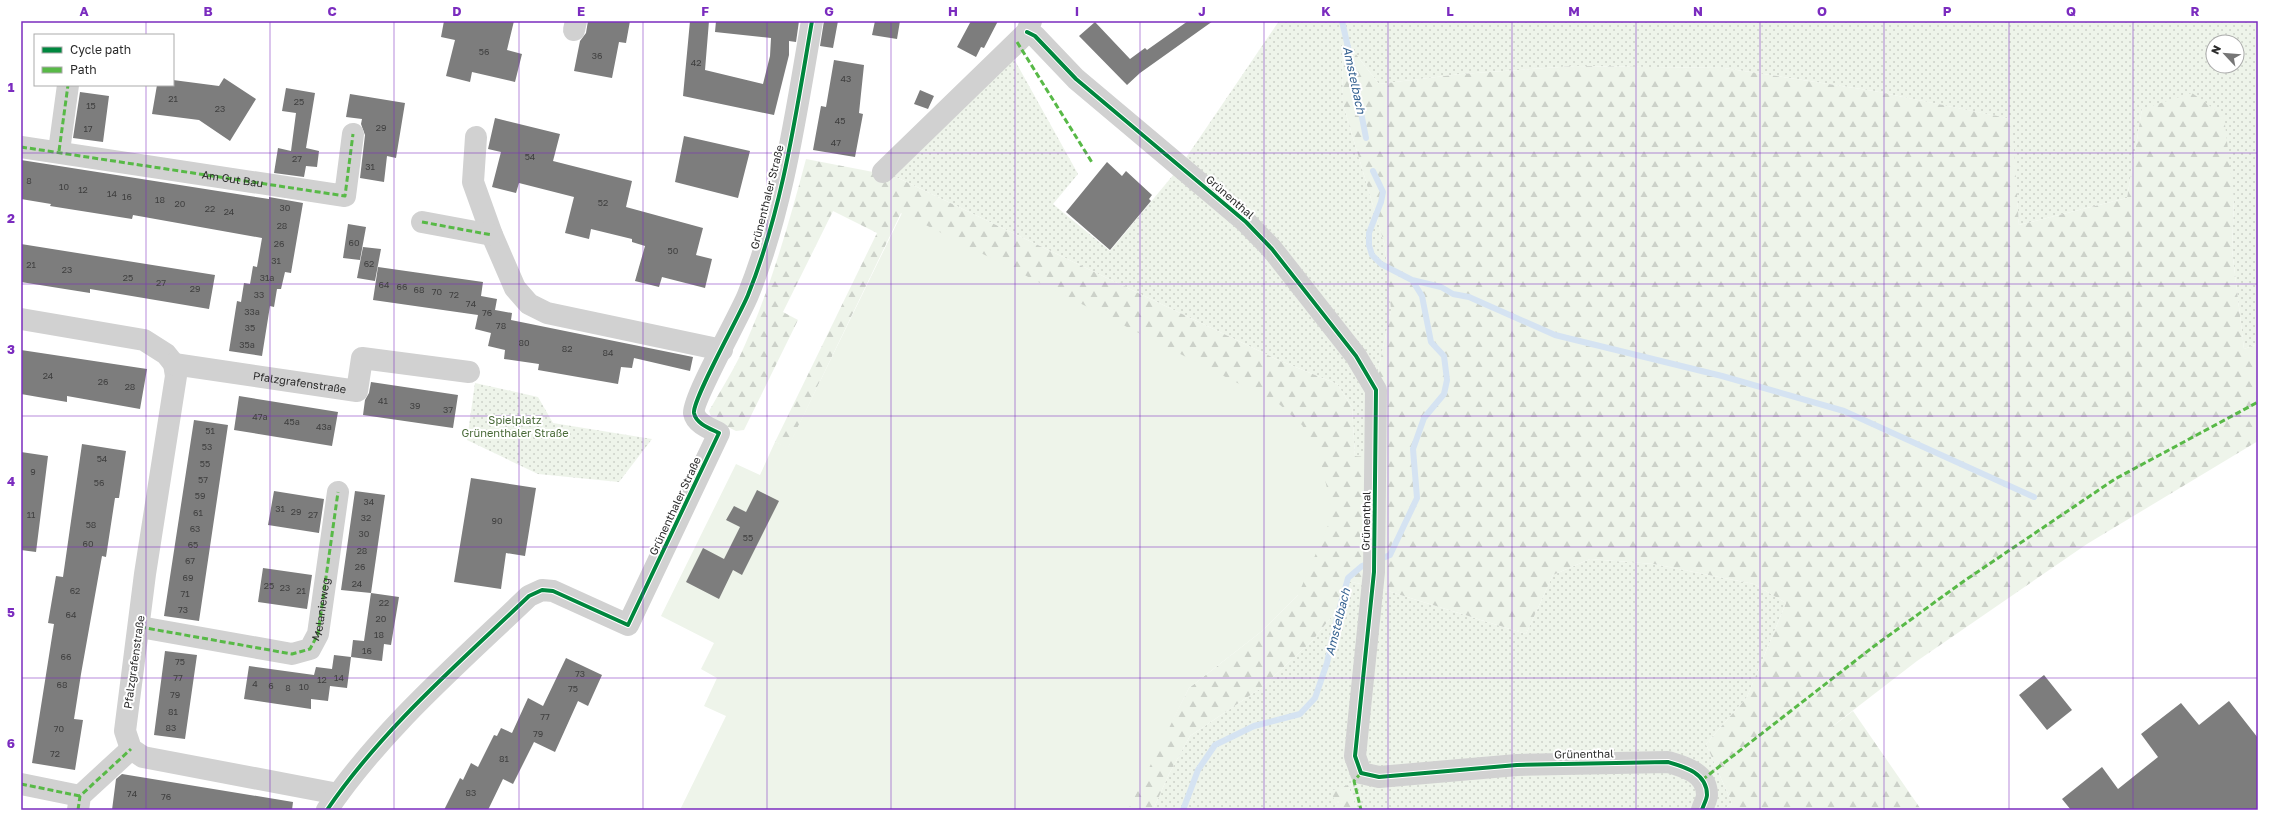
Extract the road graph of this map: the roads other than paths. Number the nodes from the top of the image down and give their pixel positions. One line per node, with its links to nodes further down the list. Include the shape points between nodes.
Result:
1 (812, 21): 12 (street, Grünenthaler Straße, via 782,182 769,233 748,295)
2 (1029, 26): 8 (street); 21 (street, Grünenthal, via 1076,80 1246,222 1272,249 1356,356 1376,390 1374,572 1355,756 1360,774 1379,777 1517,765 1668,762 1691,770 1702,780 1707,795)
3 (68, 86): 7 (street)
4 (353, 134): 7 (street, Am Gut Bau, via 344,196)
5 (476, 137): 10 (street, via 473,182)
6 (21, 147): 7 (street, Am Gut Bau)
7 (59, 151)
8 (882, 172)
9 (422, 222): 10 (street)
10 (492, 235): 12 (street, via 516,288 529,304 547,313)
11 (21, 319): 13 (street, via 144,340 166,354)
12 (722, 350): 19 (street, Grünenthaler Straße, via 696,399 694,414 700,423 719,433 628,625 553,591 542,590 529,596 396,726)
13 (174, 364): 14 (street, Pfalzgrafenstraße, via 357,390 362,358); 16 (street, Pfalzgrafenstraße, via 176,376 145,574)
14 (469, 372)
15 (338, 492): 16 (street, Melanieweg, via 318,634 310,649 292,654)
16 (140, 627): 17 (street, Pfalzgrafenstraße, via 125,731)
17 (131, 750): 19 (street, via 143,757); 20 (street)
18 (21, 784): 20 (street)
19 (332, 802)
20 (79, 803)
21 (1702, 810)

